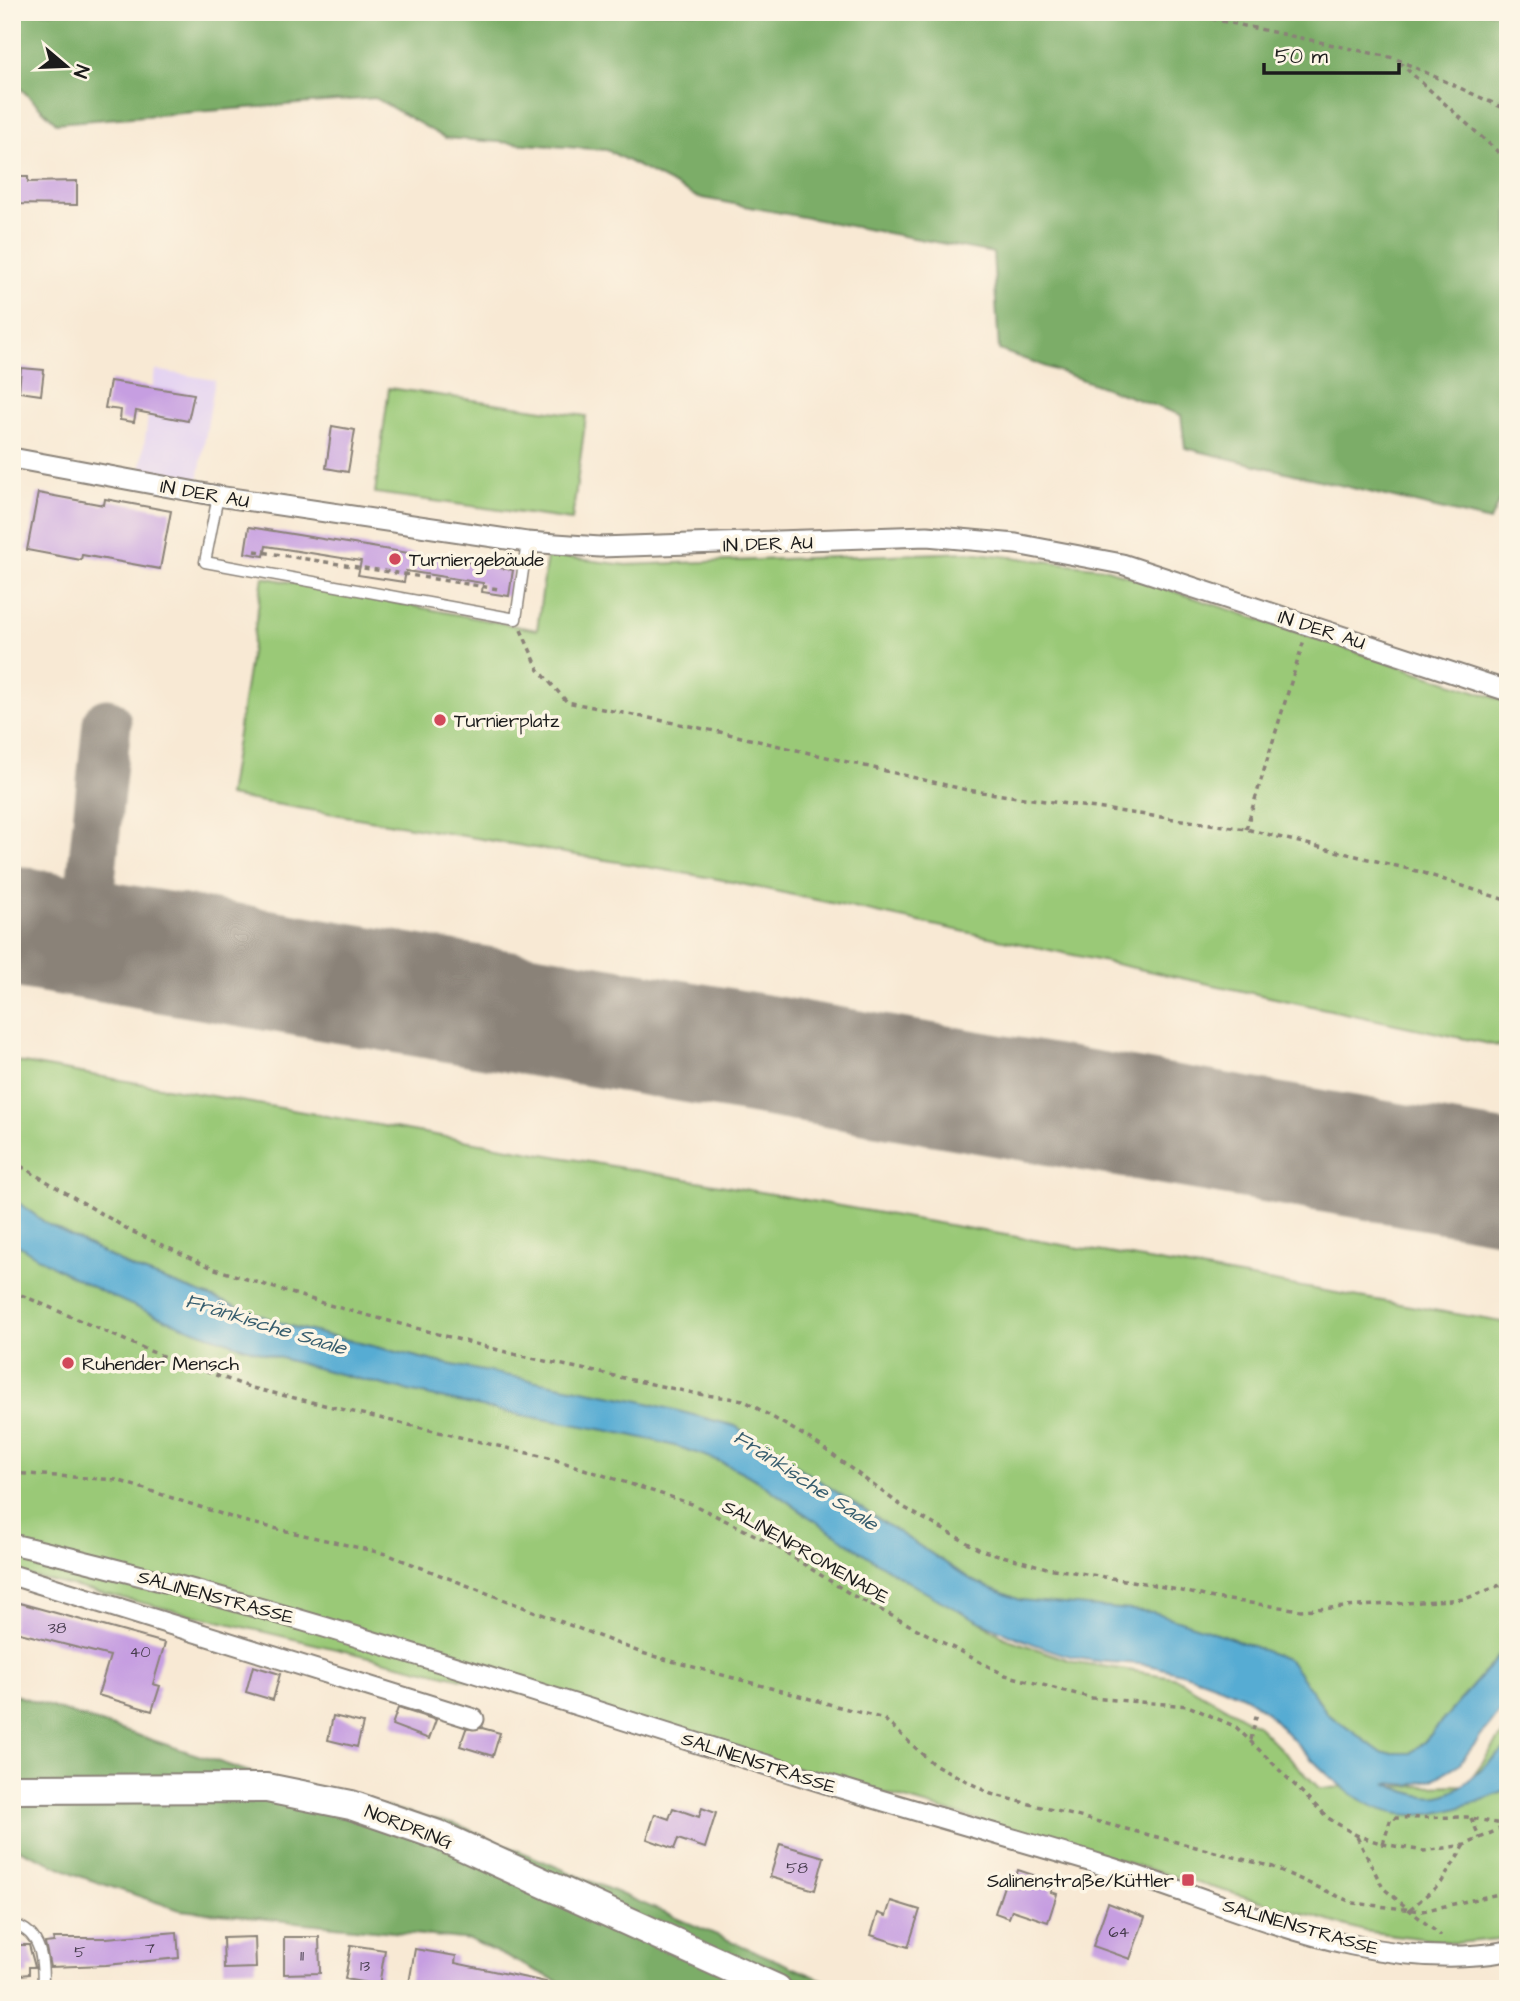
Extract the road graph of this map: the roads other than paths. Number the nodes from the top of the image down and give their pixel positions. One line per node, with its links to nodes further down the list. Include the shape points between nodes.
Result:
1 (12, 458): 2 (street, IN DER AU)
2 (218, 496): 3 (street, IN DER AU); 3 (lane, via 205,562 516,619)
3 (527, 542): 4 (street, IN DER AU, via 600,547 926,536 1016,544 1122,564)
4 (1508, 691)
5 (12, 1544): 10 (street, SALINENSTRASSE, via 381,1642 1341,1942 1461,1955)
6 (12, 1575): 7 (street, SALINENSTRASSE)
7 (474, 1719)
8 (12, 1789): 12 (main road, NORDRING, via 267,1788 351,1805 438,1835)
9 (12, 1924): 11 (lane, via 35,1937)
10 (1508, 1951)
11 (43, 1989)
12 (777, 1989)

